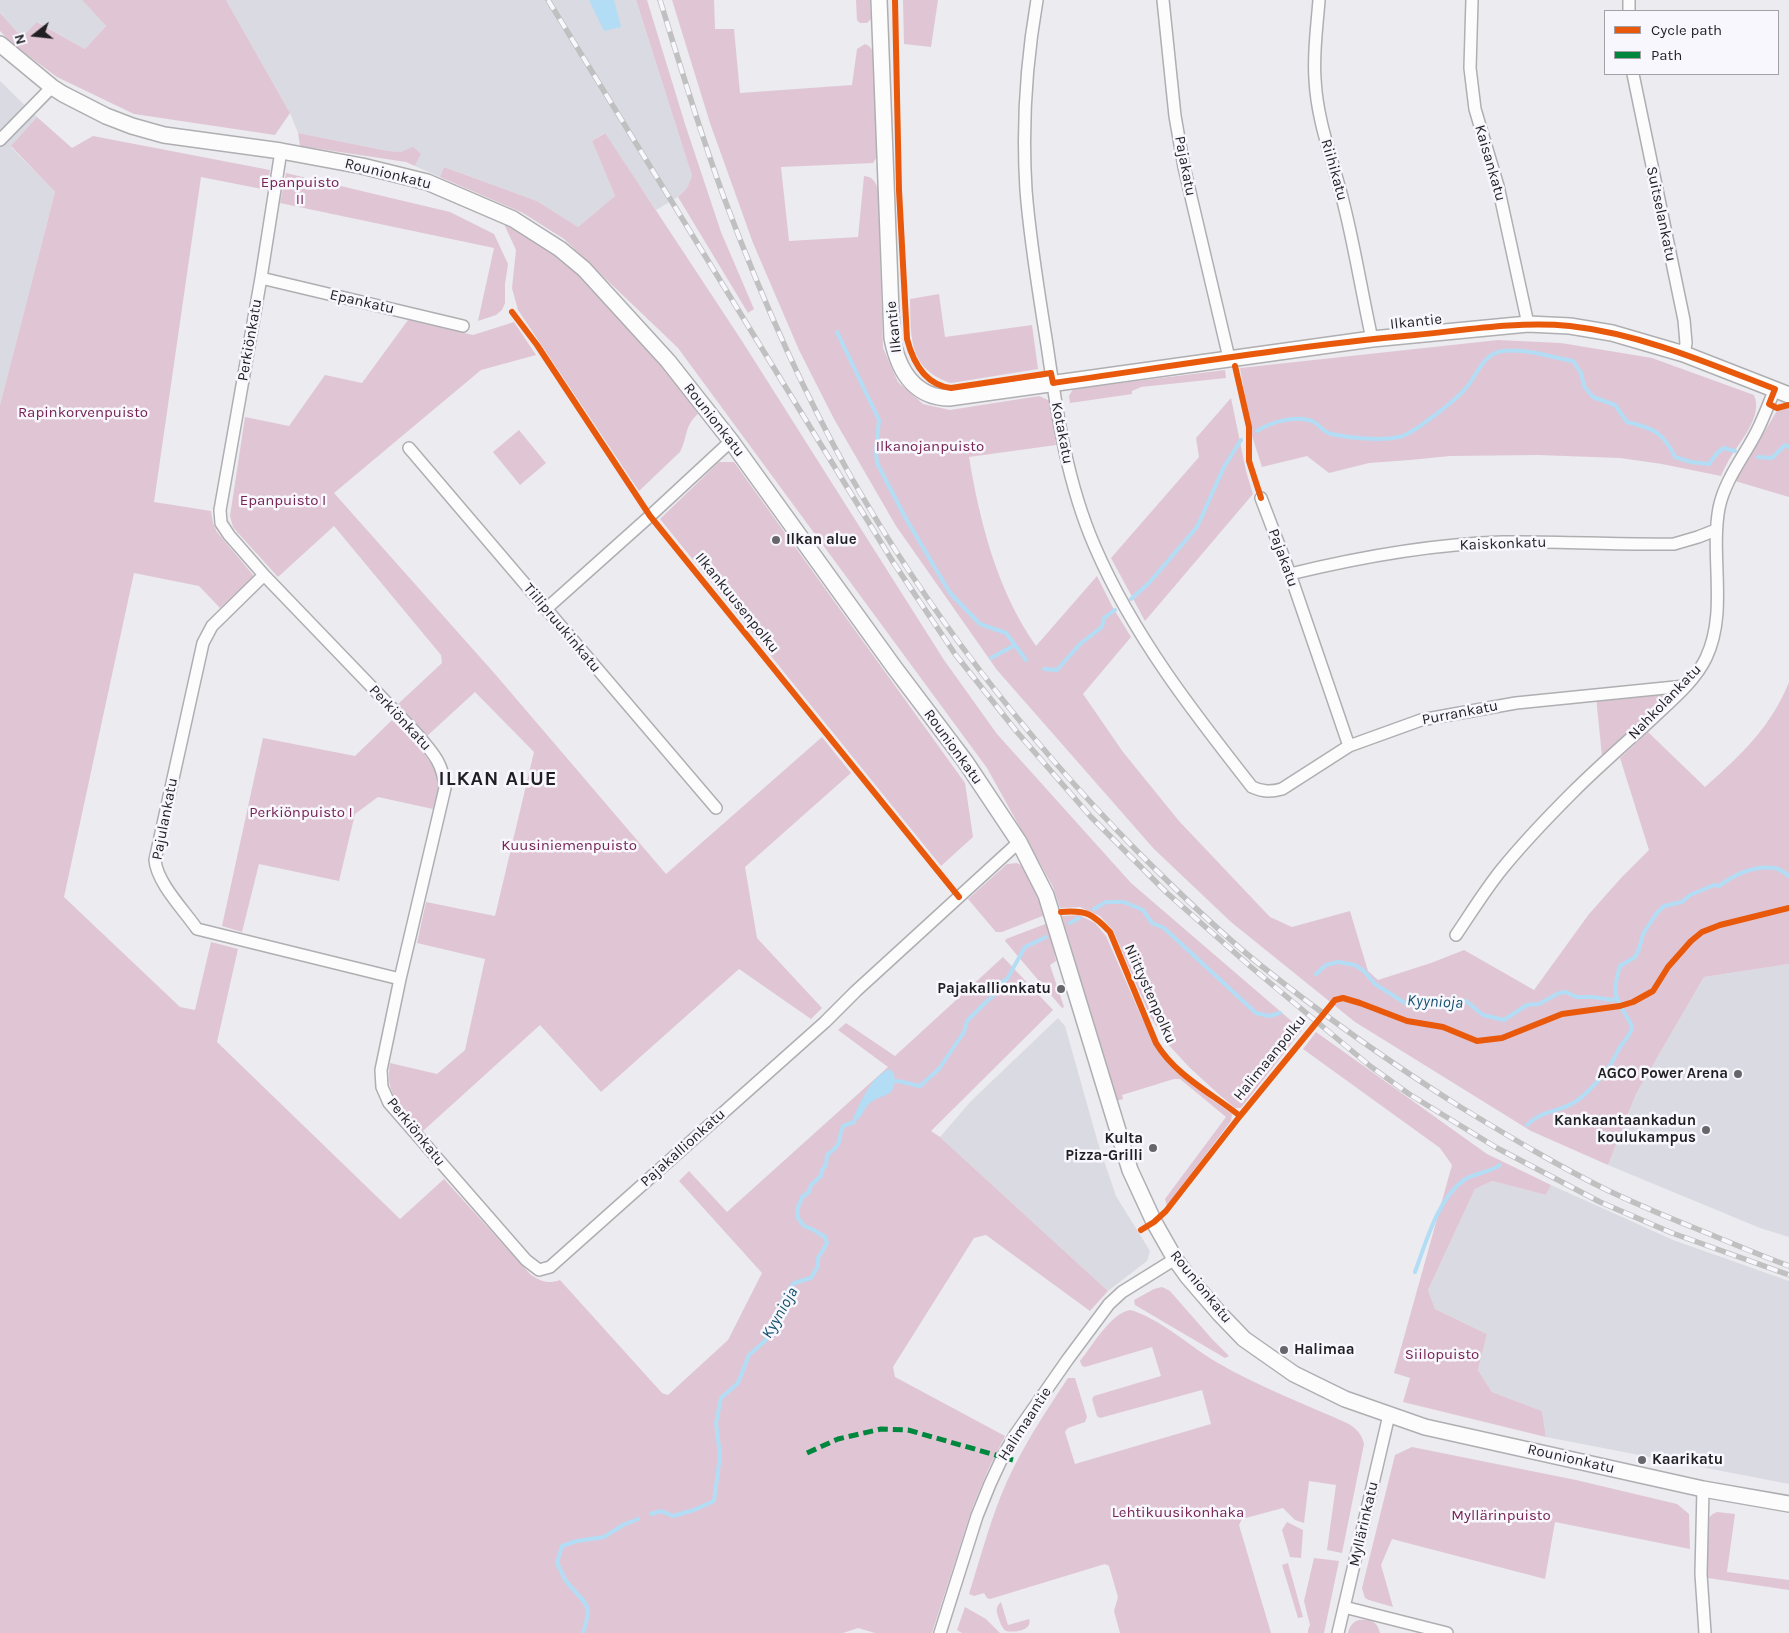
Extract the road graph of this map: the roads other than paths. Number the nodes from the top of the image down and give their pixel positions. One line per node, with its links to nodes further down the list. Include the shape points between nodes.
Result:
1 (879, 0): 17 (main road, Ilkantie, via 892,338 902,371 919,388 938,397 949,398)
2 (1037, 0): 17 (street, Kotakatu, via 1026,91 1024,147 1030,233)
3 (1162, 0): 16 (street, Pajakatu, via 1184,167)
4 (1319, 0): 14 (street, Riihikatu, via 1314,52 1319,109 1344,203)
5 (1472, 0): 12 (street, Kaisankatu, via 1470,68 1475,109 1498,186)
6 (0, 44): 8 (main road, Rounionkatu)
7 (1633, 75): 15 (street, Suitselankatu, via 1684,320)
8 (52, 87): 9 (street); 10 (main road, Rounionkatu, via 76,102 132,126 164,135)
9 (0, 140)
10 (281, 151): 11 (street, Perkiönkatu); 20 (main road, Rounionkatu, via 427,182 513,219 537,234 584,269 608,294 668,361)
11 (261, 278): 13 (street, Epankatu); 25 (street, Perkiönkatu, via 220,510 222,523 229,535)
12 (1528, 324): 14 (main road, Ilkantie); 15 (main road, Ilkantie, via 1612,333)
13 (463, 326)
14 (1372, 339): 16 (main road, Ilkantie)
15 (1684, 354): 18 (main road, Ilkantie)
16 (1229, 358): 17 (main road, Ilkantie)
17 (1053, 383): 29 (street, Kotakatu, via 1067,464 1094,547 1155,656)
18 (1775, 389): 19 (main road, Ilkantie); 23 (street, Nahkolankatu, via 1757,431 1727,480)
19 (1789, 395)
20 (731, 441): 26 (street); 31 (main road, Rounionkatu, via 965,762)
21 (409, 448): 26 (street, Tiilipruukinkatu)
22 (1260, 498): 24 (street, Pajakatu)
23 (1716, 530): 24 (street, Kaiskonkatu, via 1674,544 1501,542 1422,548); 27 (street, Nahkolankatu, via 1717,604 1712,642 1706,658)
24 (1290, 574): 28 (street, Pajakatu)
25 (264, 575): 33 (street, Perkiönkatu, via 416,733 438,760 444,773 446,788); 33 (street, Pajulankatu, via 212,626 203,643 155,860 156,869 197,929)
26 (546, 609): 30 (street, Tiilipruukinkatu)
27 (1685, 686): 28 (street, Purrankatu, via 1516,702 1421,720); 32 (street, Nahkolankatu, via 1540,827 1501,870)
28 (1349, 746): 29 (street, Purrankatu, via 1282,789 1272,792)
29 (1252, 787)
30 (716, 808)
31 (1019, 842): 34 (main road, Rounionkatu, via 1049,904 1130,1170); 35 (street, Pajakallionkatu, via 825,1022)
32 (1456, 934)
33 (400, 978): 35 (street, Perkiönkatu, via 381,1070 382,1087 389,1104 526,1260 539,1270)
34 (1175, 1259): 36 (main road, Rounionkatu, via 1219,1313 1244,1338 1275,1361 1345,1400); 40 (street, Halimaantie, via 1122,1292 1109,1304 1015,1435 986,1492)
35 (545, 1270)
36 (1388, 1415): 37 (main road, Rounionkatu, via 1425,1427); 39 (street, Myllärinkatu)
37 (1702, 1489): 38 (main road, Rounionkatu); 43 (street, via 1701,1574)
38 (1789, 1504)
39 (1344, 1606): 41 (street, Myllärinkatu); 42 (street)
40 (940, 1633)
41 (1338, 1633)
42 (1447, 1633)
43 (1705, 1633)

